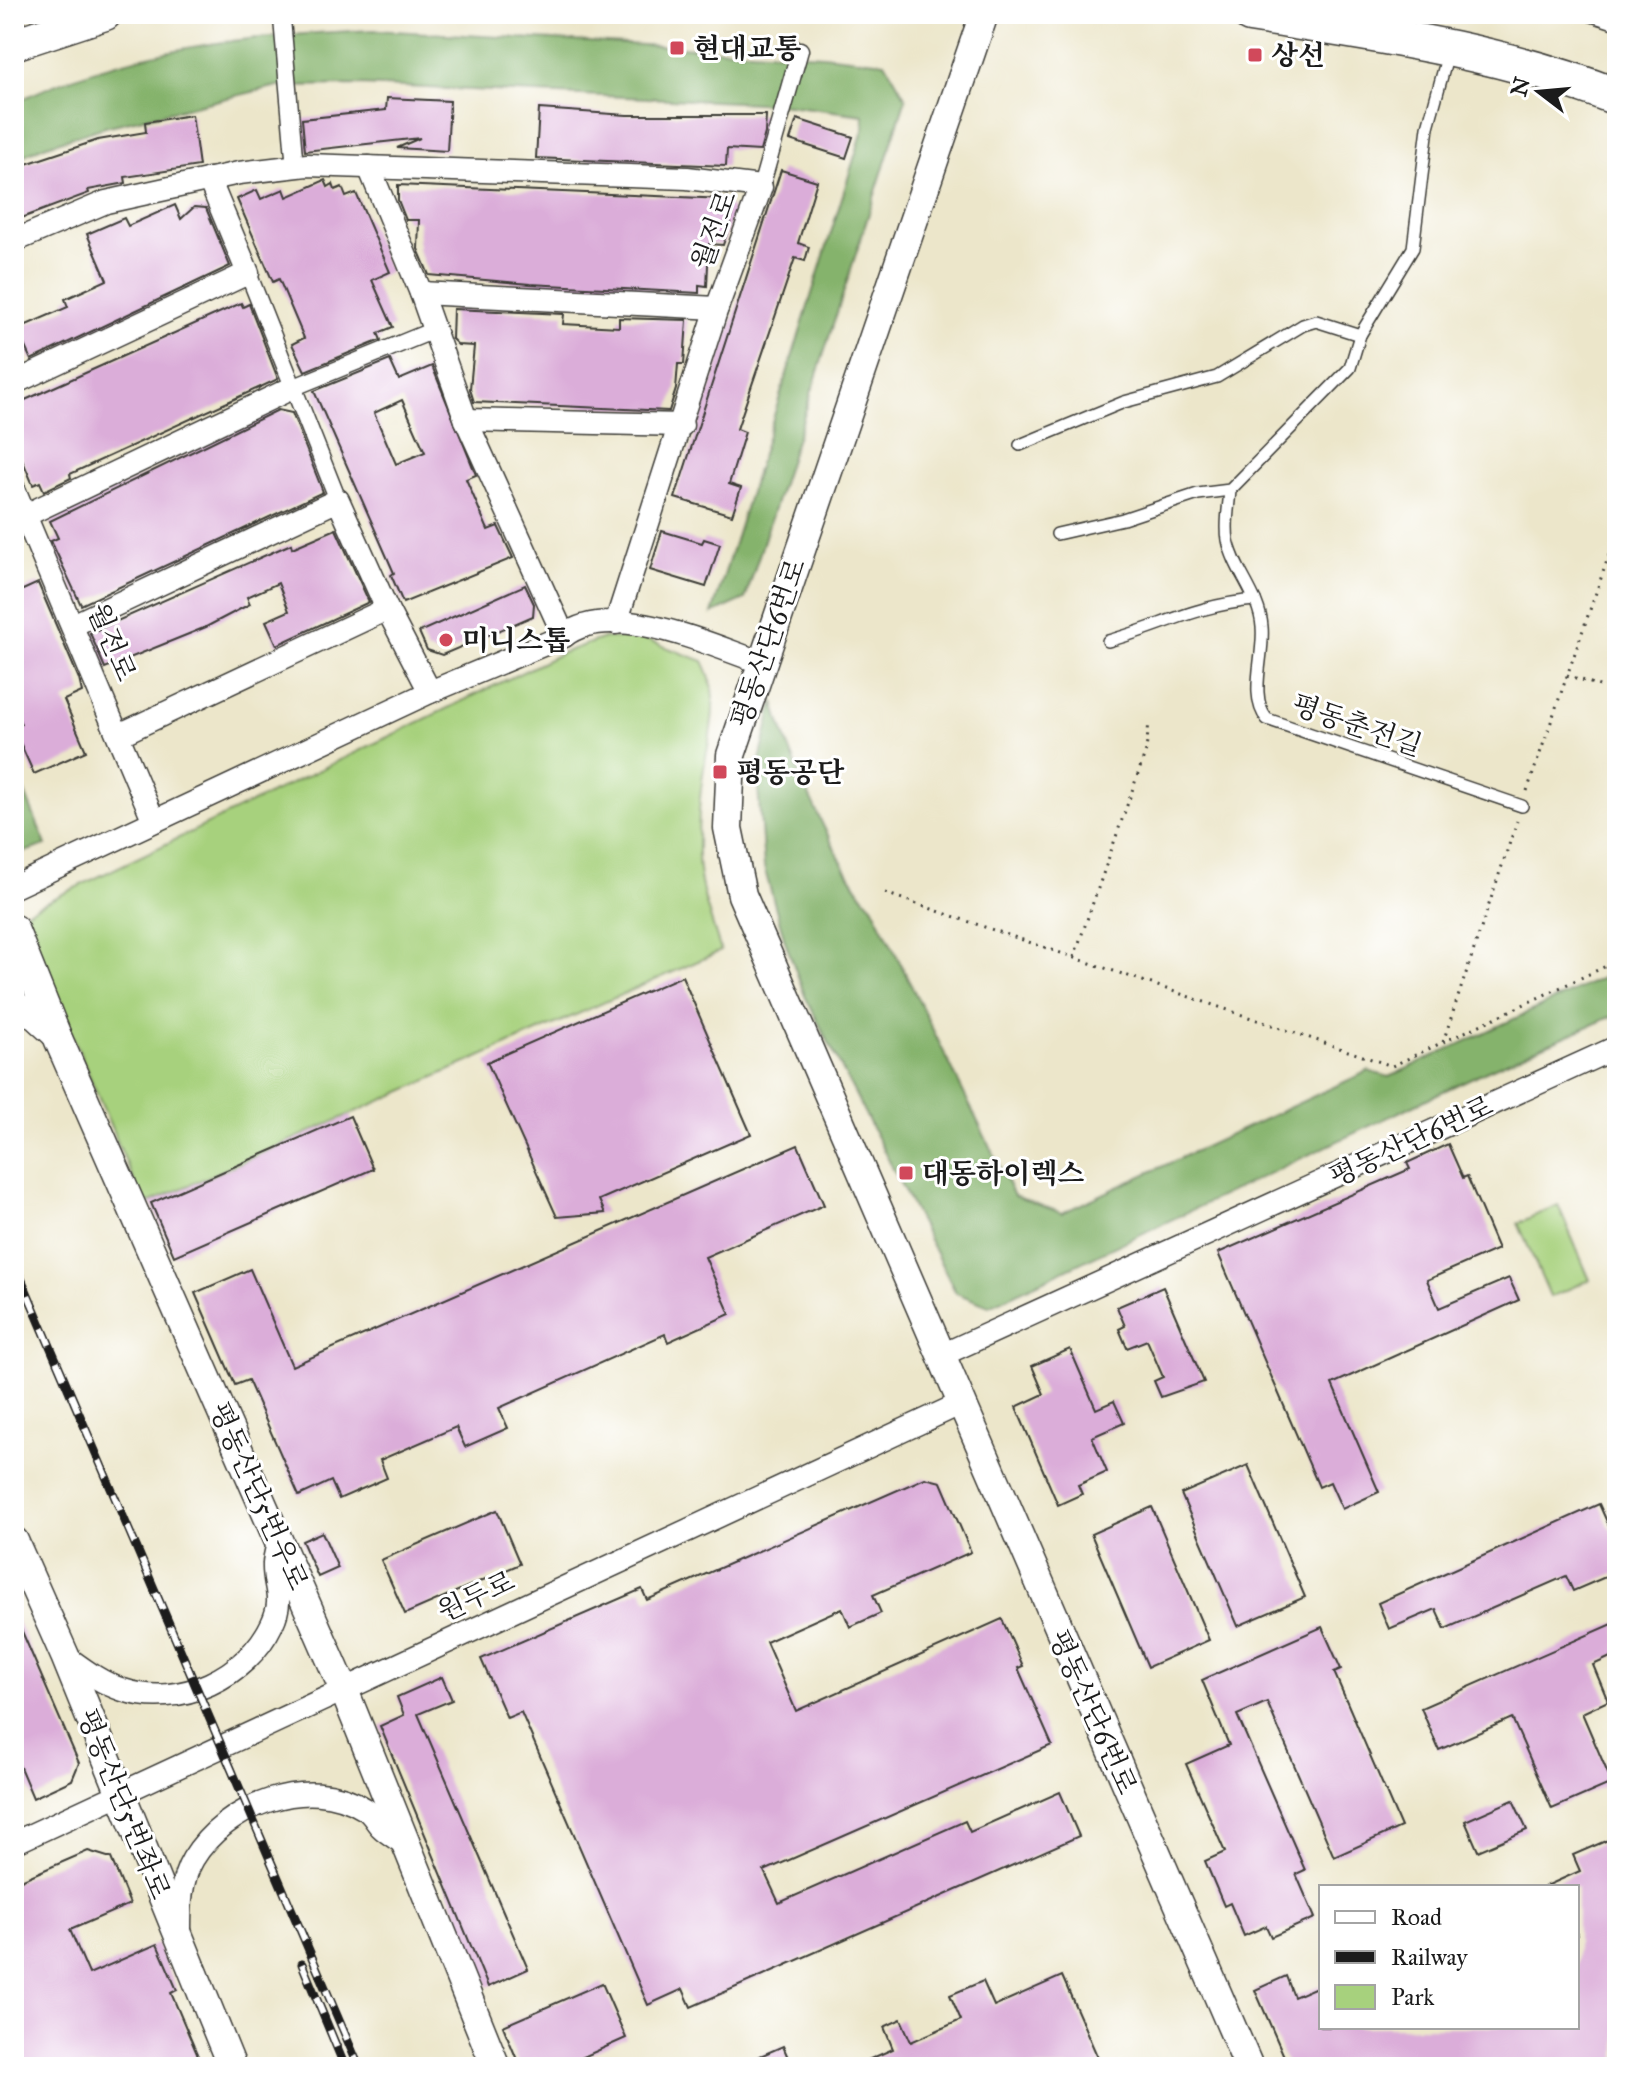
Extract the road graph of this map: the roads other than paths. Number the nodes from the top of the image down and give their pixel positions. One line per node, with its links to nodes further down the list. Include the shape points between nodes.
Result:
1 (19, 14): 8 (main road)
2 (105, 14): 10 (main road)
3 (984, 14): 40 (street, 평동산단6번로)
4 (1250, 14): 6 (main road)
5 (1586, 14): 9 (lane)
6 (1304, 18): 11 (main road)
7 (282, 19): 15 (street)
8 (14, 20)
9 (1617, 24)
10 (14, 44)
11 (1450, 46): 13 (main road); 23 (lane, via 1428,127 1413,248)
12 (800, 50): 17 (street)
13 (1617, 97)
14 (369, 167): 15 (street, 월전로); 17 (street, 월전로, via 687,178); 20 (street)
15 (295, 168): 16 (street, 월전로)
16 (209, 179): 18 (street, 월전로, via 106,202); 19 (street)
17 (761, 187): 21 (street, 월전로)
18 (14, 241)
19 (248, 273): 24 (street); 25 (street)
20 (421, 293): 21 (street); 22 (street)
21 (717, 308): 27 (street, 월전로)
22 (434, 330): 25 (street); 26 (street)
23 (1360, 335): 28 (lane, via 1316,321 1303,325 1217,377 1124,402); 30 (lane, via 1350,368)
24 (14, 383)
25 (292, 388): 31 (street); 32 (street)
26 (466, 420): 27 (street); 38 (street)
27 (682, 425): 36 (street, 월전로)
28 (1020, 445)
29 (14, 489): 32 (street, 월전로)
30 (1230, 490): 33 (lane, via 1198,494); 34 (lane, 평동춘전길, via 1228,542)
31 (338, 500): 35 (street); 37 (street)
32 (20, 518): 37 (street, 월전로)
33 (1057, 534)
34 (1255, 600): 39 (lane, via 1202,607); 43 (lane, 평동춘전길, via 1263,629 1261,712 1267,719)
35 (387, 609): 41 (street); 42 (street)
36 (616, 623): 38 (street, via 577,626); 40 (street, via 635,622)
37 (73, 625): 42 (street, 월전로)
38 (564, 636): 41 (street)
39 (1108, 641)
40 (760, 662): 50 (street, 평동산단6번로, via 731,755 728,828 742,895)
41 (430, 692): 44 (street)
42 (119, 735): 44 (street, 월전로)
43 (1522, 806)
44 (153, 819): 45 (street)
45 (14, 887)
46 (14, 929): 48 (street, 평동산단5번우로)
47 (14, 1000): 48 (street)
48 (59, 1041): 52 (street, 평동산단5번우로)
49 (1617, 1047): 50 (street, 평동산단6번로)
50 (942, 1355): 51 (street, 평동산단6번로)
51 (962, 1403): 55 (street, 원두로); 62 (street, 평동산단6번로)
52 (279, 1540): 54 (street, via 273,1565 280,1592 273,1622 238,1668 215,1682 176,1694 125,1691); 55 (street, 평동산단5번우로)
53 (14, 1541): 54 (street, 평동산단5번좌로)
54 (65, 1656): 56 (street, 평동산단5번좌로)
55 (344, 1690): 56 (street, 원두로); 58 (street, 평동산단5번우로)
56 (119, 1795): 57 (street, 원두로); 59 (street, 평동산단5번좌로)
57 (14, 1843)
58 (406, 1845): 59 (street, via 382,1829 366,1809 341,1799 316,1795 266,1800 232,1817 191,1861 181,1893); 61 (street, 평동산단5번우로)
59 (180, 1940): 60 (street, 평동산단5번좌로)
60 (232, 2067)
61 (496, 2067)
62 (1249, 2067)

